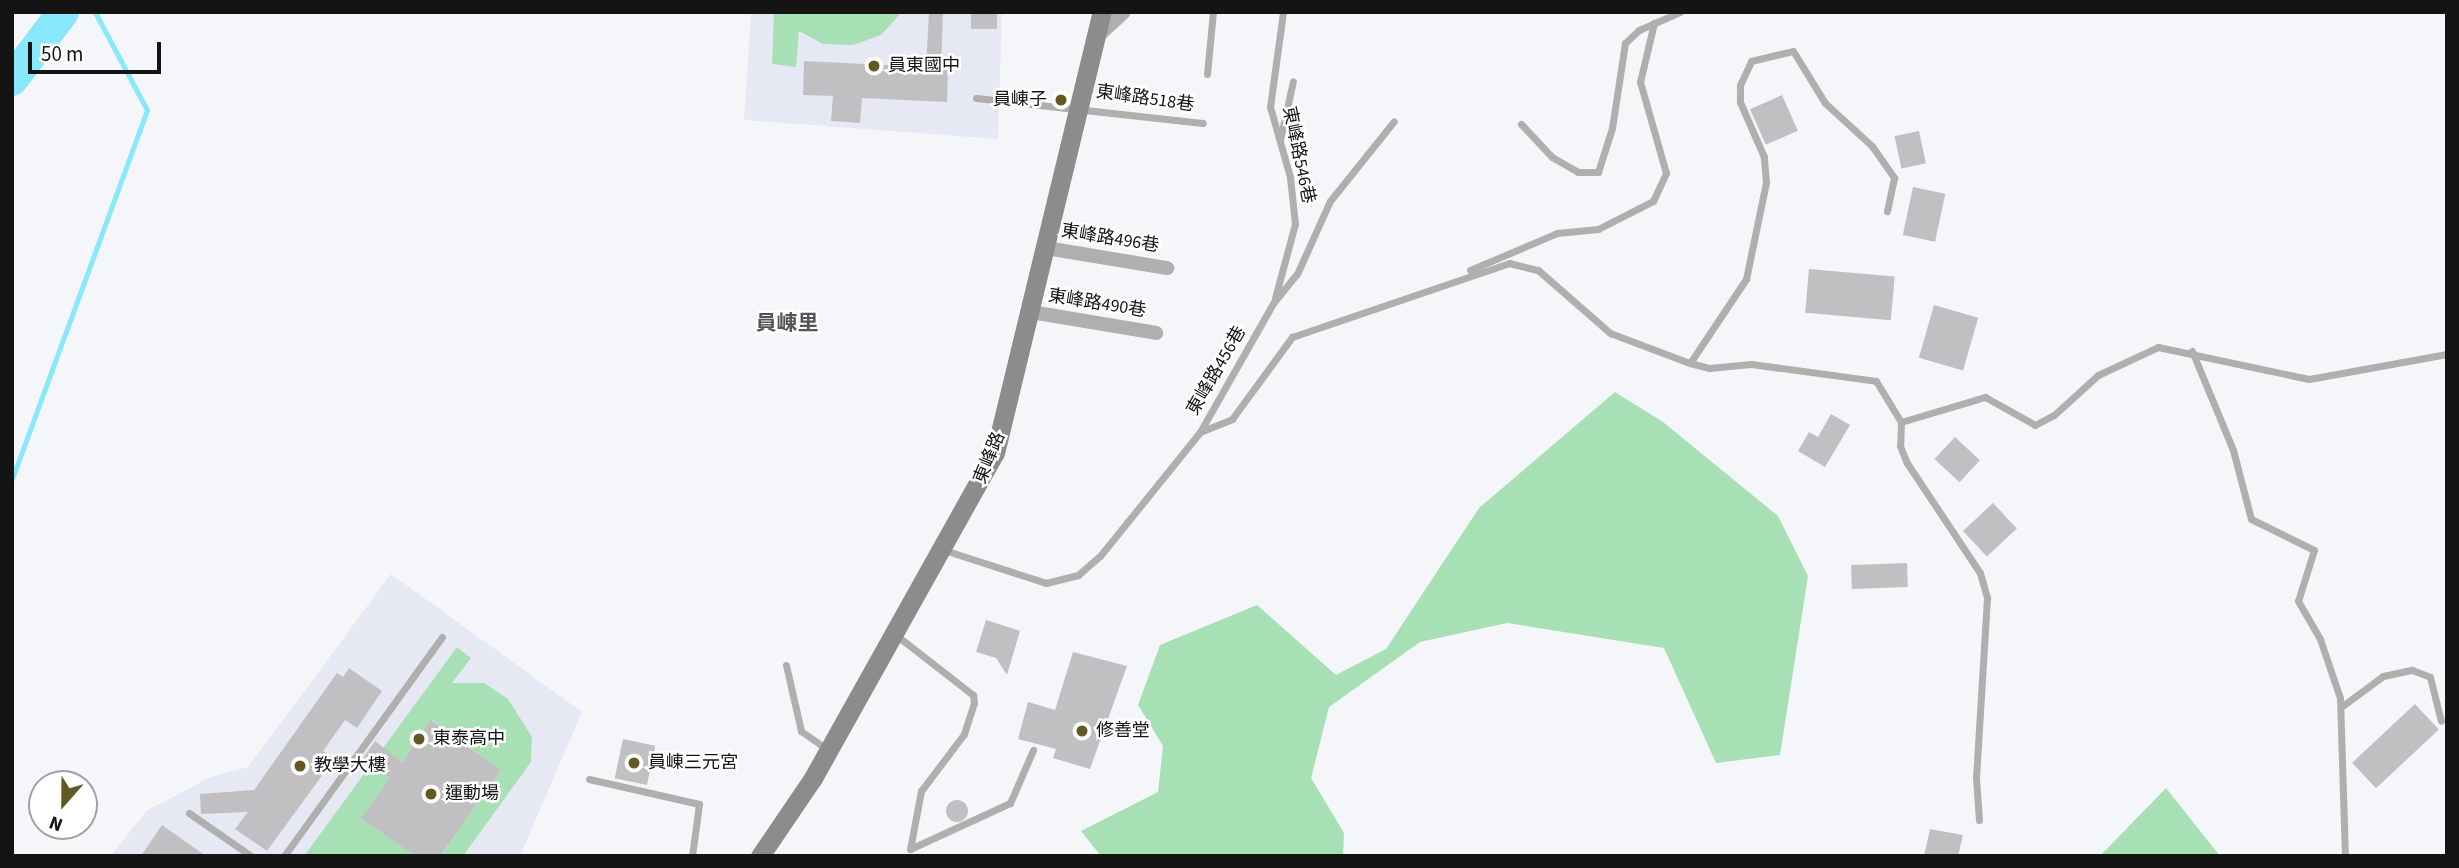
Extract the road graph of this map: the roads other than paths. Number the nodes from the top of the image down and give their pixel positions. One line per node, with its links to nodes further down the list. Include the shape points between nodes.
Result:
1 (1102, 12): 7 (main road, 東峰路)
2 (1124, 12): 7 (street)
3 (1213, 12): 8 (lane)
4 (1283, 12): 15 (lane, 東峰路546巷, via 1270,107)
5 (1680, 12): 6 (lane)
6 (1654, 23): 14 (lane, via 1625,43 1612,128 1598,172 1577,172 1552,156); 19 (lane, via 1640,82 1666,173 1653,201 1598,229 1557,233 1502,252)
7 (1095, 39): 11 (main road, 東峰路)
8 (1207, 74)
9 (1293, 81): 15 (lane)
10 (976, 98): 11 (lane, 東峰路518巷)
11 (1082, 106): 13 (lane, 東峰路518巷); 17 (main road, 東峰路)
12 (1394, 121): 20 (lane, 東峰路456巷, via 1330,201 1297,274)
13 (1203, 123)
14 (1521, 124)
15 (1279, 144): 20 (lane, 東峰路546巷, via 1290,177 1295,224)
16 (1887, 211): 25 (lane, via 1894,178 1872,146 1825,103 1793,51 1751,61 1740,85 1740,102 1765,157 1766,182 1746,279)
17 (1046, 248): 18 (street, 東峰路496巷); 21 (main road, 東峰路)
18 (1167, 268)
19 (1454, 279): 25 (lane, via 1509,262 1525,264 1553,281 1610,333); 27 (lane, via 1292,337 1232,419)
20 (1274, 302): 27 (lane, 東峰路456巷)
21 (1031, 312): 22 (street, 東峰路490巷); 28 (main road, 東峰路, via 995,453)
22 (1156, 333)
23 (2192, 351): 24 (lane, via 2309,379); 26 (lane, via 2141,351 2098,375 2054,415 2035,425 1985,397); 32 (lane, via 2229,440 2251,519 2314,550 2298,601 2332,667)
24 (2447, 354)
25 (1690, 363): 26 (lane, via 1867,378 1881,386)
26 (1901, 422): 38 (lane, via 1900,446 1907,463 1980,573 1987,598 1976,778)
27 (1200, 432): 28 (lane, 東峰路456巷, via 1100,556 1078,575 1046,583 1002,574)
28 (944, 550): 29 (main road, 東峰路)
29 (896, 634): 35 (main road, 東峰路); 39 (lane, via 973,695 974,703 964,734 921,791)
30 (442, 637): 41 (lane)
31 (786, 665): 35 (lane, via 801,731)
32 (2341, 707): 33 (lane, via 2384,676 2412,670 2430,677); 44 (lane)
33 (2441, 721)
34 (1033, 750): 39 (lane, via 1010,803)
35 (829, 751): 43 (main road, 東峰路)
36 (589, 779): 42 (lane, via 699,804)
37 (189, 813): 40 (lane)
38 (1979, 820)
39 (909, 852)
40 (251, 856)
41 (284, 856)
42 (692, 856)
43 (760, 856)
44 (2345, 856)

